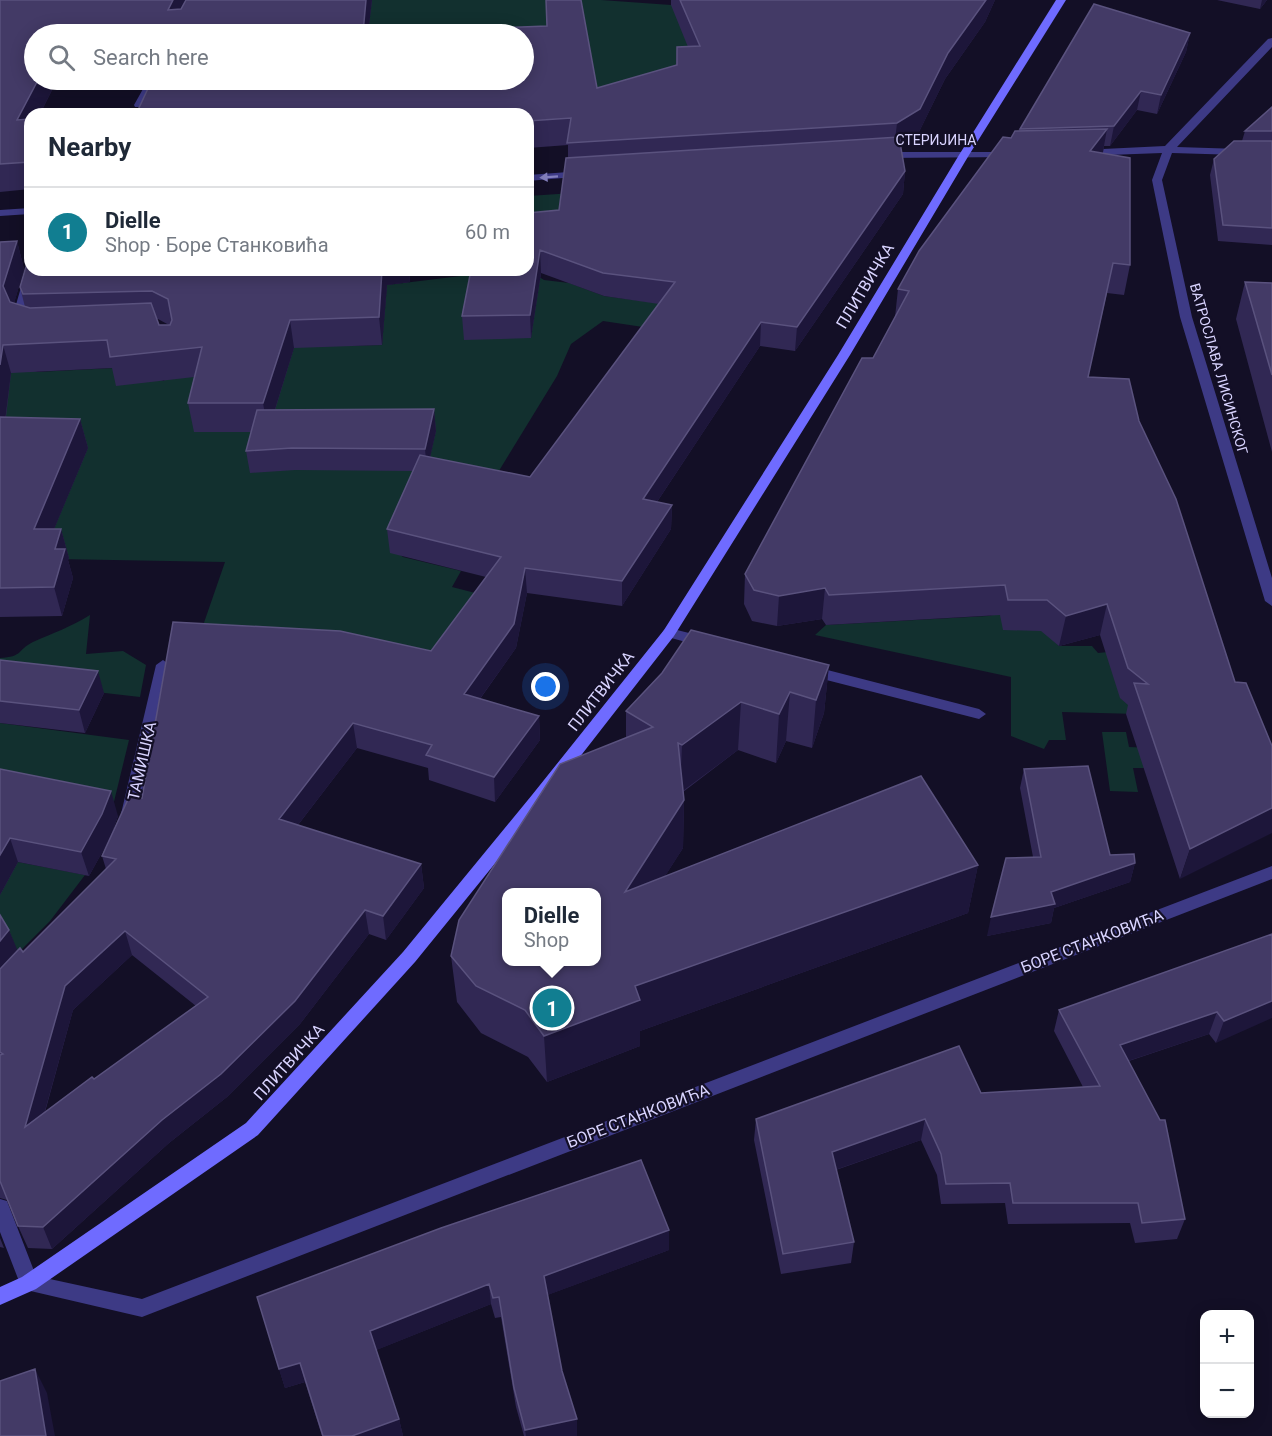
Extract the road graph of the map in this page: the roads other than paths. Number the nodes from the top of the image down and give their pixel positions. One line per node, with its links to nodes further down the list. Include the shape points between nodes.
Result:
1 (1061, 0): 9 (street, ПЛИТВИЧКА)
2 (1272, 41): 5 (street, ВАТРОСЛАВА ЛИСИНСКОГ)
3 (147, 90): 4 (street)
4 (139, 105)
5 (1168, 150): 6 (street); 7 (street); 17 (street, ВАТРОСЛАВА ЛИСИНСКОГ, via 1157,180 1186,317)
6 (1070, 153)
7 (1272, 153)
8 (870, 155): 9 (street, СТЕРИЈИНА)
9 (964, 155): 10 (street, СТЕРИЈИНА); 18 (street, ПЛИТВИЧКА)
10 (1024, 155)
11 (599, 173): 12 (street, one-way to 12)
12 (534, 178)
13 (24, 211): 14 (street)
14 (0, 213)
15 (30, 276): 16 (street, via 18,315 24,326)
16 (37, 330)
17 (1272, 601)
18 (669, 633): 19 (street); 26 (street, ПЛИТВИЧКА, via 409,957 252,1130)
19 (715, 645)
20 (163, 665): 23 (street, ТАМИШКА)
21 (795, 666): 22 (street)
22 (979, 714)
23 (123, 831)
24 (1272, 872): 26 (street, БОРЕ СТАНКОВИЋА, via 142,1308)
25 (0, 1207): 26 (street)
26 (29, 1283): 27 (street)
27 (0, 1296)

